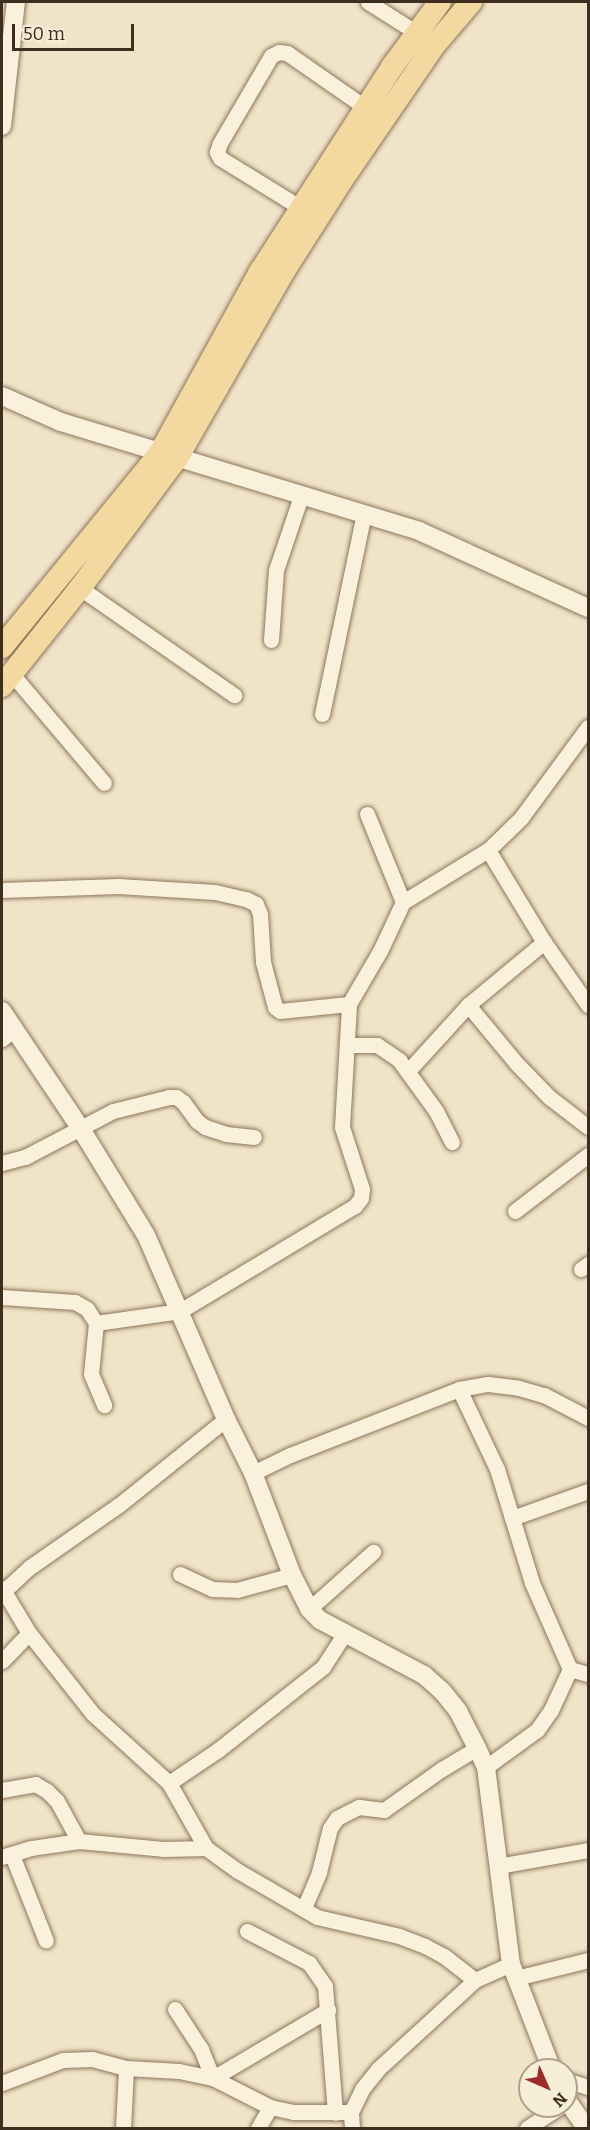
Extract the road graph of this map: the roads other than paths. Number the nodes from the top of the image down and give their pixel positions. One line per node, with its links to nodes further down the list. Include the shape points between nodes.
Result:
1 (16, 2): 7 (street)
2 (368, 2): 5 (street)
3 (440, 2): 5 (main road)
4 (471, 2): 10 (main road, via 434,47 340,183)
5 (417, 33): 6 (main road)
6 (366, 108): 8 (main road); 8 (street, via 287,53 271,56 217,152 220,158)
7 (2, 125)
8 (301, 208): 10 (main road, via 260,272)
9 (2, 396): 10 (street, via 61,422)
10 (168, 456): 11 (street); 13 (main road); 16 (main road)
11 (301, 496): 12 (street); 15 (street, via 276,570)
12 (364, 513): 14 (street, via 419,531); 19 (street)
13 (80, 588): 17 (main road); 18 (street)
14 (588, 608)
15 (271, 640)
16 (2, 647)
17 (6, 679): 21 (street)
18 (234, 695)
19 (322, 714)
20 (588, 727): 23 (street, via 521,818)
21 (104, 783)
22 (367, 814): 25 (street)
23 (488, 850): 25 (street); 26 (street)
24 (2, 890): 27 (street, via 118,886 215,892 246,899 256,904 260,914 263,962 275,1007 280,1011)
25 (404, 902): 27 (street)
26 (544, 942): 28 (street); 29 (street)
27 (349, 1004): 32 (street)
28 (468, 1005): 33 (street); 34 (street, via 541,1089)
29 (588, 1005)
30 (2, 1011): 31 (street)
31 (8, 1034): 35 (street)
32 (348, 1045): 33 (street, via 377,1046 399,1059); 42 (street, via 342,1127 362,1189 361,1198 355,1206)
33 (408, 1071): 37 (street)
34 (588, 1126)
35 (81, 1129): 36 (street, via 113,1111 176,1097 205,1127); 39 (street, via 25,1157); 42 (street, via 146,1235)
36 (254, 1137)
37 (452, 1142)
38 (588, 1155): 40 (street)
39 (2, 1163)
40 (515, 1211)
41 (2, 1297): 43 (street, via 75,1302 87,1309)
42 (180, 1311): 43 (street); 46 (street)
43 (96, 1323): 45 (street, via 91,1374)
44 (459, 1389): 47 (street, via 488,1384 519,1388 544,1395); 48 (street); 50 (street, via 497,1470)
45 (104, 1405)
46 (226, 1419): 48 (street); 54 (street)
47 (588, 1420)
48 (253, 1473): 53 (street)
49 (588, 1491): 50 (street)
50 (512, 1518): 59 (street, via 532,1583)
51 (373, 1552): 55 (street)
52 (180, 1574): 53 (street, via 212,1589 237,1590)
53 (292, 1575): 55 (street)
54 (3, 1589): 56 (street)
55 (309, 1609): 57 (street, via 320,1620)
56 (29, 1633): 58 (street); 63 (street, via 93,1714)
57 (345, 1633): 61 (street, via 424,1675 458,1711); 63 (street, via 323,1667 218,1750)
58 (2, 1661)
59 (570, 1669): 60 (street); 62 (street, via 537,1730)
60 (588, 1674)
61 (477, 1748): 62 (street); 70 (street, via 384,1810 359,1807 337,1818 330,1828 319,1872)
62 (486, 1767): 69 (street)
63 (169, 1783): 66 (street)
64 (2, 1790): 65 (street, via 35,1784 47,1791 57,1800)
65 (79, 1840): 66 (street); 68 (street)
66 (206, 1848): 70 (street)
67 (588, 1850): 69 (street)
68 (7, 1856): 72 (street)
69 (498, 1866): 74 (street)
70 (304, 1908): 75 (street, via 317,1917 425,1946)
71 (248, 1931): 77 (street, via 309,1963 325,1986)
72 (46, 1941)
73 (588, 1960): 74 (street)
74 (513, 1971): 75 (street); 78 (street)
75 (475, 1980): 83 (street, via 378,2069)
76 (175, 2009): 80 (street, via 201,2049)
77 (328, 2010): 80 (street); 84 (street)
78 (547, 2058)
79 (126, 2068): 80 (street); 81 (street, via 92,2059 63,2060); 86 (street)
80 (213, 2078): 82 (street)
81 (2, 2083)
82 (270, 2107): 84 (street); 87 (street)
83 (351, 2112): 84 (street); 88 (street)
84 (335, 2113)
85 (542, 2118): 89 (street)
86 (123, 2128)
87 (258, 2128)
88 (352, 2128)
89 (527, 2128)

